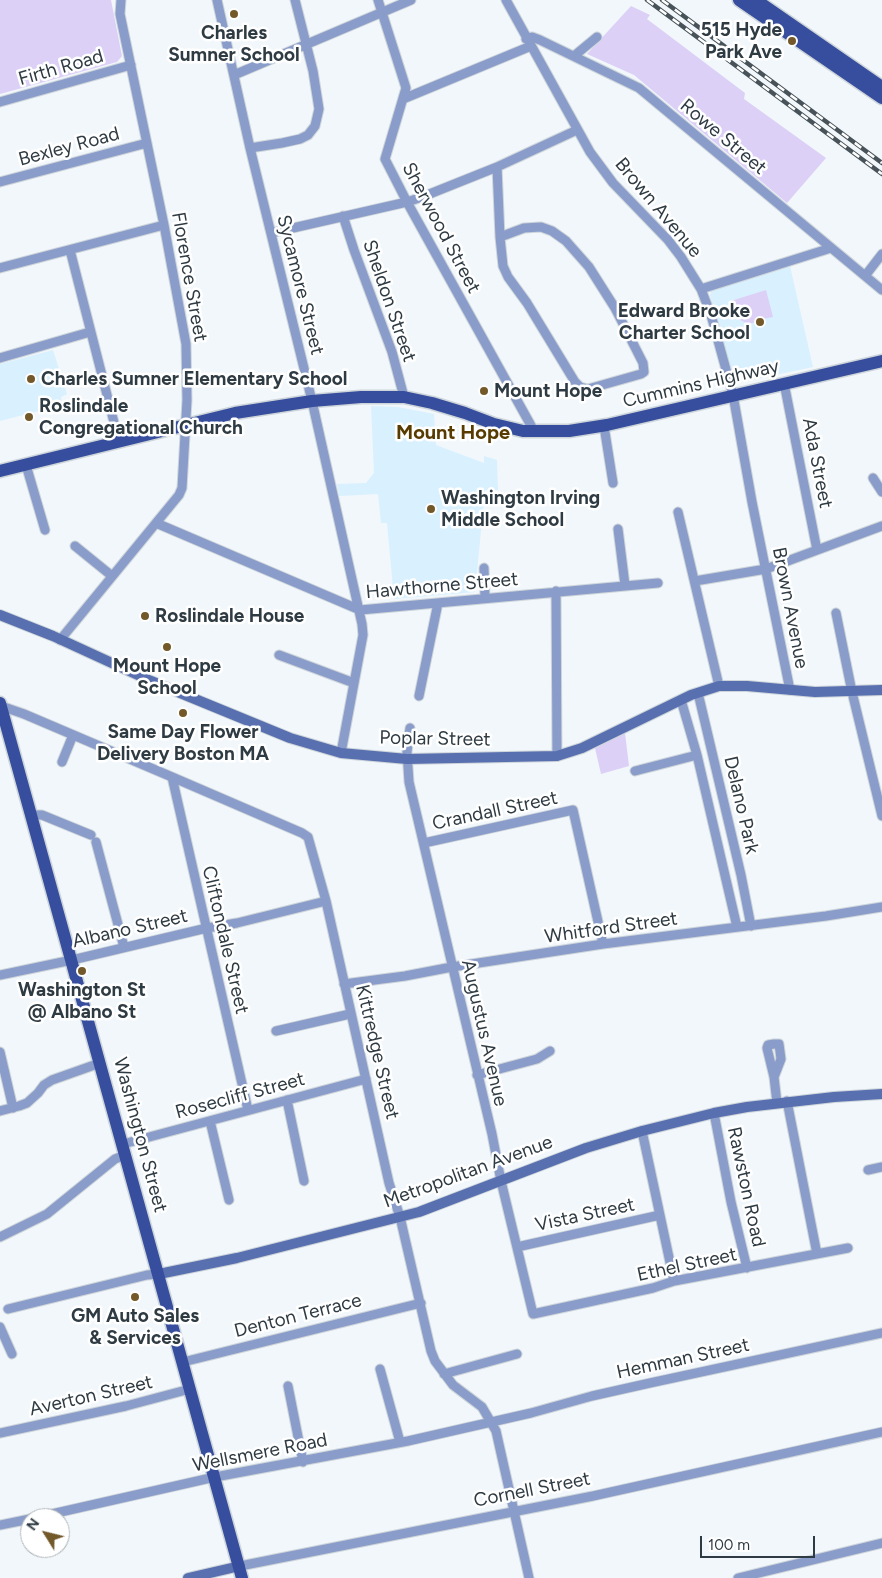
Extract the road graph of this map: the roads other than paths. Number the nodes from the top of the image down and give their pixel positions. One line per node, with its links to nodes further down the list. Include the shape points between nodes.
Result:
1 (121, 0): 14 (street, Florence Street, via 120,14)
2 (217, 0): 15 (street, Sycamore Street)
3 (295, 0): 12 (street)
4 (378, 0): 9 (street, Sherwood Street)
5 (411, 0): 9 (street)
6 (507, 0): 11 (street, Brown Avenue)
7 (739, 0): 17 (main road)
8 (756, 0): 16 (main road)
9 (382, 13): 12 (street); 18 (street, Sherwood Street, via 406,88)
10 (597, 37): 13 (street)
11 (529, 42): 13 (street, Rowe Street, via 536,38); 18 (street); 20 (street, Brown Avenue)
12 (306, 45): 15 (street); 22 (street, via 319,109 315,126 300,139)
13 (574, 56): 30 (street, Rowe Street, via 639,88)
14 (131, 65): 19 (street, Firth Road); 21 (street, Florence Street)
15 (234, 75): 22 (street, Sycamore Street)
16 (882, 86)
17 (882, 98)
18 (404, 99): 25 (street, Sherwood Street, via 385,159)
19 (0, 102)
20 (577, 130): 23 (street); 35 (street, Brown Avenue, via 613,183 668,240)
21 (147, 143): 24 (street, Bexley Road); 27 (street, Florence Street)
22 (250, 148): 28 (street, Sycamore Street)
23 (497, 167): 25 (street); 29 (street)
24 (0, 182)
25 (406, 202): 26 (street); 46 (street, Sherwood Street)
26 (343, 216): 28 (street); 42 (street, Sheldon Street, via 392,352)
27 (164, 225): 31 (street); 44 (street, Florence Street, via 186,344)
28 (271, 233): 43 (street, Sycamore Street)
29 (500, 237): 29 (street, via 503,266 508,278 580,387 588,389 644,372 643,363 615,308 589,267 566,241 541,227 524,228)
30 (831, 248): 34 (street, Rowe Street); 35 (street)
31 (70, 250): 33 (street); 37 (street)
32 (882, 254): 34 (street)
33 (0, 268)
34 (865, 276): 36 (street, Rowe Street)
35 (701, 289): 41 (street, Brown Avenue)
36 (882, 290)
37 (90, 332): 38 (street); 47 (street)
38 (0, 358)
39 (882, 362): 40 (main road, Cummins Highway)
40 (784, 383): 41 (main road, Cummins Highway); 59 (street, Ada Street)
41 (733, 395): 45 (main road, Cummins Highway); 61 (street, Brown Avenue)
42 (404, 397): 43 (main road, Cummins Highway); 46 (main road, Cummins Highway, via 465,412 494,424)
43 (312, 401): 44 (main road, Cummins Highway, via 235,413); 69 (street, Sycamore Street)
44 (185, 425): 47 (main road, Cummins Highway); 54 (street, Florence Street, via 182,488)
45 (604, 426): 46 (main road, Cummins Highway); 51 (street)
46 (534, 431)
47 (119, 442): 48 (main road, Cummins Highway)
48 (26, 465): 49 (main road, Cummins Highway); 57 (street)
49 (0, 471)
50 (873, 478): 52 (street)
51 (613, 483)
52 (882, 492)
53 (678, 512): 63 (street)
54 (156, 523): 62 (street, Florence Street); 69 (street, Hawthorne Street)
55 (882, 526): 59 (street)
56 (618, 529): 65 (street)
57 (45, 530)
58 (75, 546): 62 (street)
59 (818, 550): 61 (street)
60 (484, 568): 67 (street)
61 (766, 569): 63 (street); 76 (street, Brown Avenue)
62 (112, 576): 72 (street, Florence Street)
63 (695, 581): 75 (street)
64 (658, 583): 65 (street, Hawthorne Street)
65 (625, 585): 66 (street, Hawthorne Street)
66 (556, 592): 67 (street, Hawthorne Street); 87 (street)
67 (486, 598): 68 (street, Hawthorne Street)
68 (438, 603): 69 (street, Hawthorne Street); 80 (street)
69 (360, 610): 74 (street, Sycamore Street, via 363,635)
70 (836, 613): 78 (street)
71 (0, 615): 72 (street, Poplar Street)
72 (60, 640): 85 (street, Poplar Street, via 290,738)
73 (279, 655): 74 (street)
74 (354, 683): 85 (street, Sycamore Street)
75 (719, 686): 76 (street, Poplar Street); 79 (street, Poplar Street)
76 (790, 690): 78 (street, Poplar Street)
77 (882, 690): 78 (street, Poplar Street)
78 (852, 692): 93 (street)
79 (698, 693): 81 (street, Poplar Street); 97 (street, Delano Park)
80 (419, 696)
81 (681, 700): 86 (street, Delano Park); 87 (street, Poplar Street, via 582,748)
82 (0, 704): 84 (street, Kittredge Street); 92 (main road, Washington Street)
83 (410, 728): 88 (street, Augustus Avenue)
84 (73, 735): 89 (street); 91 (street, Kittredge Street)
85 (341, 754): 88 (street, Poplar Street)
86 (697, 755): 90 (street); 98 (street, Delano Park)
87 (557, 756): 88 (street, Poplar Street)
88 (407, 759): 94 (street, Augustus Avenue, via 409,782)
89 (62, 762)
90 (635, 771)
91 (172, 776): 95 (street, Kittredge Street, via 305,834); 99 (street, Cliftondale Street)
92 (32, 815): 101 (street, via 50,818 94,839); 102 (main road, Washington Street)
93 (882, 816)
94 (424, 843): 100 (street, Crandall Street, via 573,810); 103 (street, Augustus Avenue)
95 (326, 901): 99 (street, Albano Street); 105 (street, Kittredge Street)
96 (882, 907): 97 (street, Whitford Street)
97 (750, 926): 98 (street, Whitford Street)
98 (737, 927): 100 (street, Whitford Street)
99 (206, 928): 101 (street, Albano Street); 118 (street, Cliftondale Street)
100 (603, 944): 103 (street, Whitford Street)
101 (124, 947): 102 (street, Albano Street)
102 (72, 960): 104 (street, Albano Street); 110 (main road, Washington Street)
103 (452, 967): 105 (street, Whitford Street); 111 (street, Augustus Avenue)
104 (0, 975)
105 (344, 984): 106 (street, Kittredge Street)
106 (350, 1014): 107 (street); 113 (street, Kittredge Street)
107 (276, 1031)
108 (550, 1051): 111 (street, via 537,1059)
109 (0, 1052): 117 (street)
110 (100, 1063): 117 (street, via 52,1080 27,1103); 123 (main road, Washington Street)
111 (478, 1075): 127 (street, Augustus Avenue)
112 (774, 1077): 116 (street)
113 (366, 1079): 115 (street, Rosecliff Street); 130 (street, Kittredge Street, via 389,1183)
114 (882, 1094): 116 (street, Metropolitan Avenue)
115 (287, 1100): 118 (street, Rosecliff Street); 126 (street)
116 (782, 1102): 120 (street, Metropolitan Avenue); 134 (street)
117 (13, 1108): 119 (street)
118 (248, 1110): 121 (street, Rosecliff Street)
119 (0, 1111)
120 (714, 1113): 122 (street, Metropolitan Avenue); 135 (street, Rawston Road)
121 (210, 1122): 123 (street, Rosecliff Street); 128 (street)
122 (642, 1131): 127 (street, Metropolitan Avenue, via 586,1148); 129 (street)
123 (124, 1150): 131 (street, Rosecliff Street, via 47,1214); 136 (main road, Washington Street)
124 (882, 1167): 125 (street)
125 (868, 1170)
126 (304, 1181)
127 (501, 1181): 130 (street, Metropolitan Avenue); 132 (street, Augustus Avenue)
128 (230, 1200)
129 (660, 1215): 132 (street, Vista Street); 137 (street)
130 (400, 1217): 136 (street, Metropolitan Avenue, via 238,1258); 138 (street, Kittredge Street)
131 (0, 1237)
132 (517, 1247): 140 (street, Augustus Avenue)
133 (848, 1248): 134 (street, Ethel Street)
134 (818, 1254): 135 (street, Ethel Street)
135 (747, 1268): 137 (street, Ethel Street)
136 (159, 1274): 139 (street, Metropolitan Avenue); 145 (main road, Washington Street)
137 (674, 1281): 140 (street, Ethel Street)
138 (421, 1303): 145 (street, Denton Terrace); 147 (street, Kittredge Street, via 431,1351)
139 (8, 1309)
140 (533, 1314)
141 (0, 1327): 143 (street)
142 (882, 1333): 150 (street, Hemman Street, via 650,1382)
143 (12, 1354)
144 (517, 1354): 147 (street)
145 (183, 1362): 149 (main road, Washington Street)
146 (380, 1369): 153 (street)
147 (444, 1374): 150 (street, Kittredge Street, via 482,1407)
148 (288, 1386): 154 (street)
149 (190, 1389): 152 (street, Averton Street); 155 (main road, Washington Street)
150 (492, 1422): 153 (street, Wellsmere Road); 157 (street, Kittredge Street)
151 (882, 1432): 157 (street, Cornell Street)
152 (0, 1433)
153 (400, 1442): 154 (street, Wellsmere Road)
154 (303, 1462): 155 (street, Wellsmere Road)
155 (215, 1478): 156 (street, Wellsmere Road); 161 (main road, Washington Street)
156 (70, 1510)
157 (514, 1512): 161 (street, Cornell Street); 163 (street, Kittredge Street)
158 (20, 1521): 159 (street, Wellsmere Road)
159 (0, 1525)
160 (882, 1543): 164 (street)
161 (241, 1572): 162 (street, Cornell Street)
162 (188, 1578)
163 (529, 1578)
164 (738, 1578)

